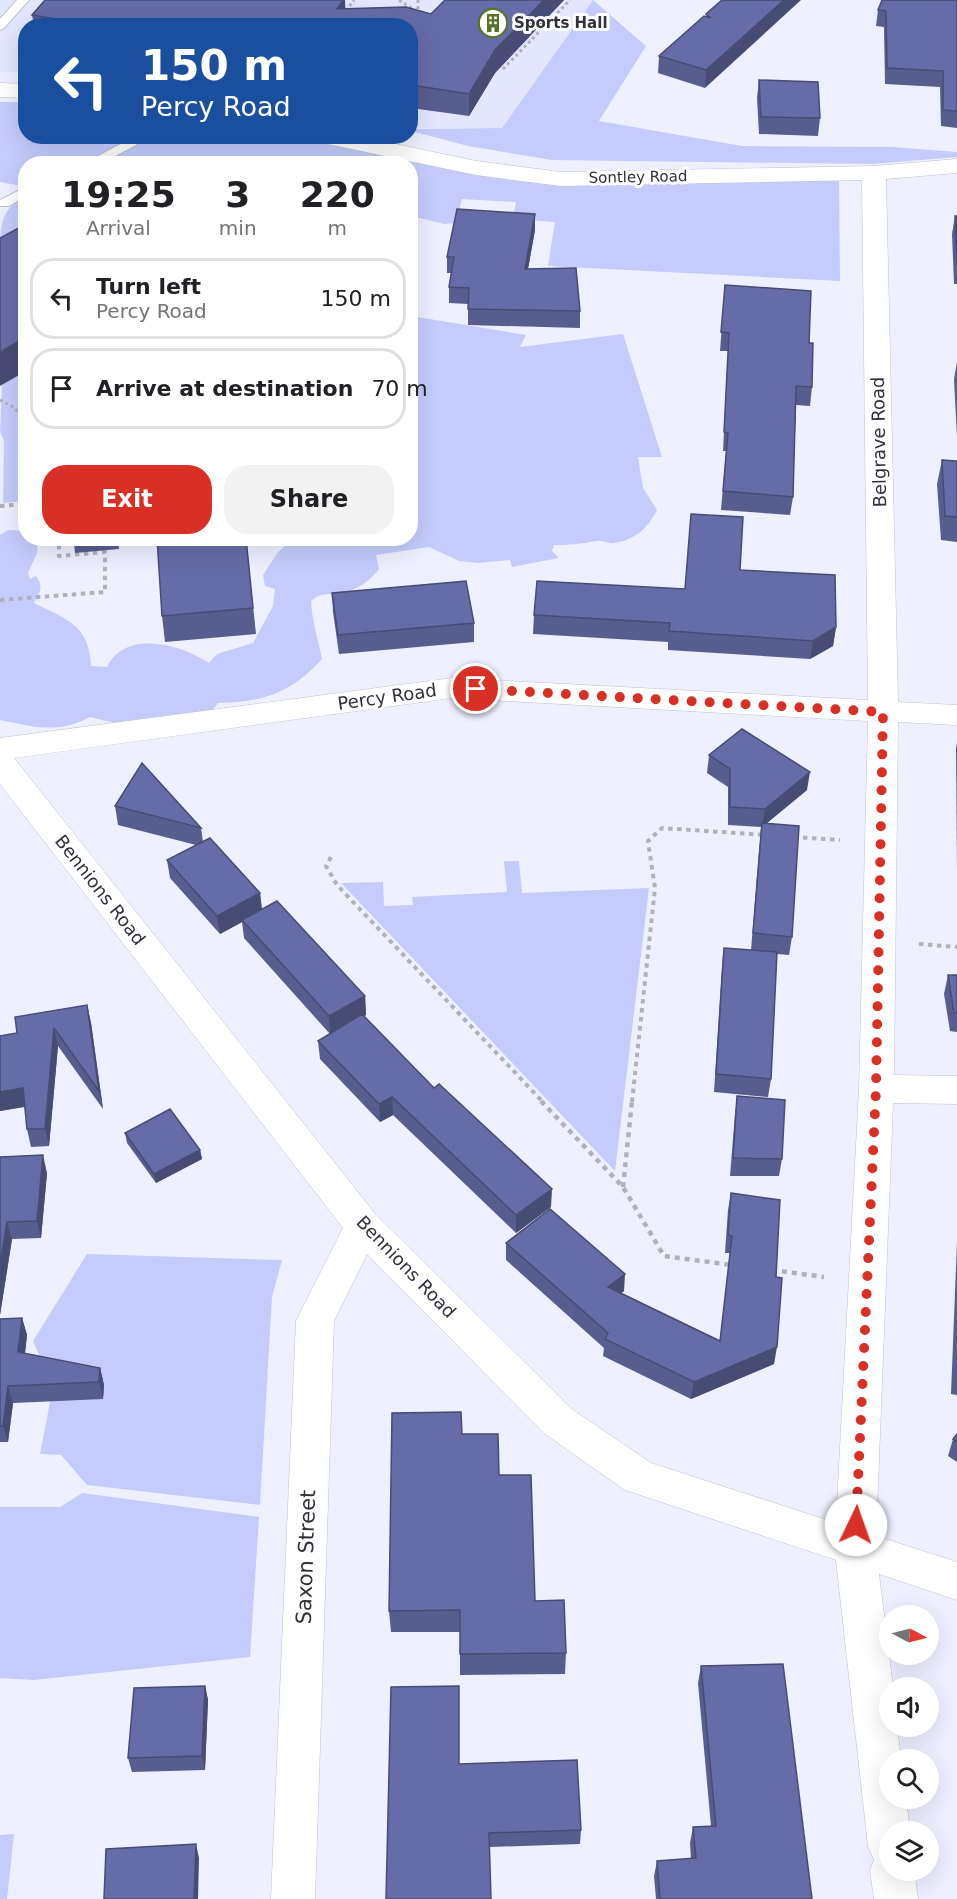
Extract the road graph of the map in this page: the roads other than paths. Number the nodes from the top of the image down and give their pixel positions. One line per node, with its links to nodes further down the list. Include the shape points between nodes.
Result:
1 (22, 0): 2 (lane)
2 (0, 26)
3 (0, 90): 4 (street)
4 (18, 91)
5 (130, 144): 7 (lane)
6 (361, 144): 9 (street, Sontley Road, via 476,168 561,179)
7 (106, 156)
8 (957, 166): 9 (street, Sontley Road)
9 (874, 172): 12 (street, Belgrave Road)
10 (18, 195): 11 (lane)
11 (4, 203)
12 (883, 712): 13 (street, Percy Road); 14 (street, Percy Road, via 452,688); 16 (street, Belgrave Road)
13 (957, 716)
14 (0, 749)
15 (0, 762): 18 (street, Bennions Road)
16 (876, 1089): 17 (street); 19 (street, Belgrave Road)
17 (957, 1090)
18 (363, 1226): 19 (street, Bennions Road, via 559,1422 639,1477); 23 (street, Saxon Street, via 315,1322)
19 (855, 1548): 20 (street, Bennions Road); 21 (street, Belgrave Road)
20 (957, 1581)
21 (887, 1821)
22 (894, 1881): 24 (street)
23 (292, 1899)
24 (896, 1899)

